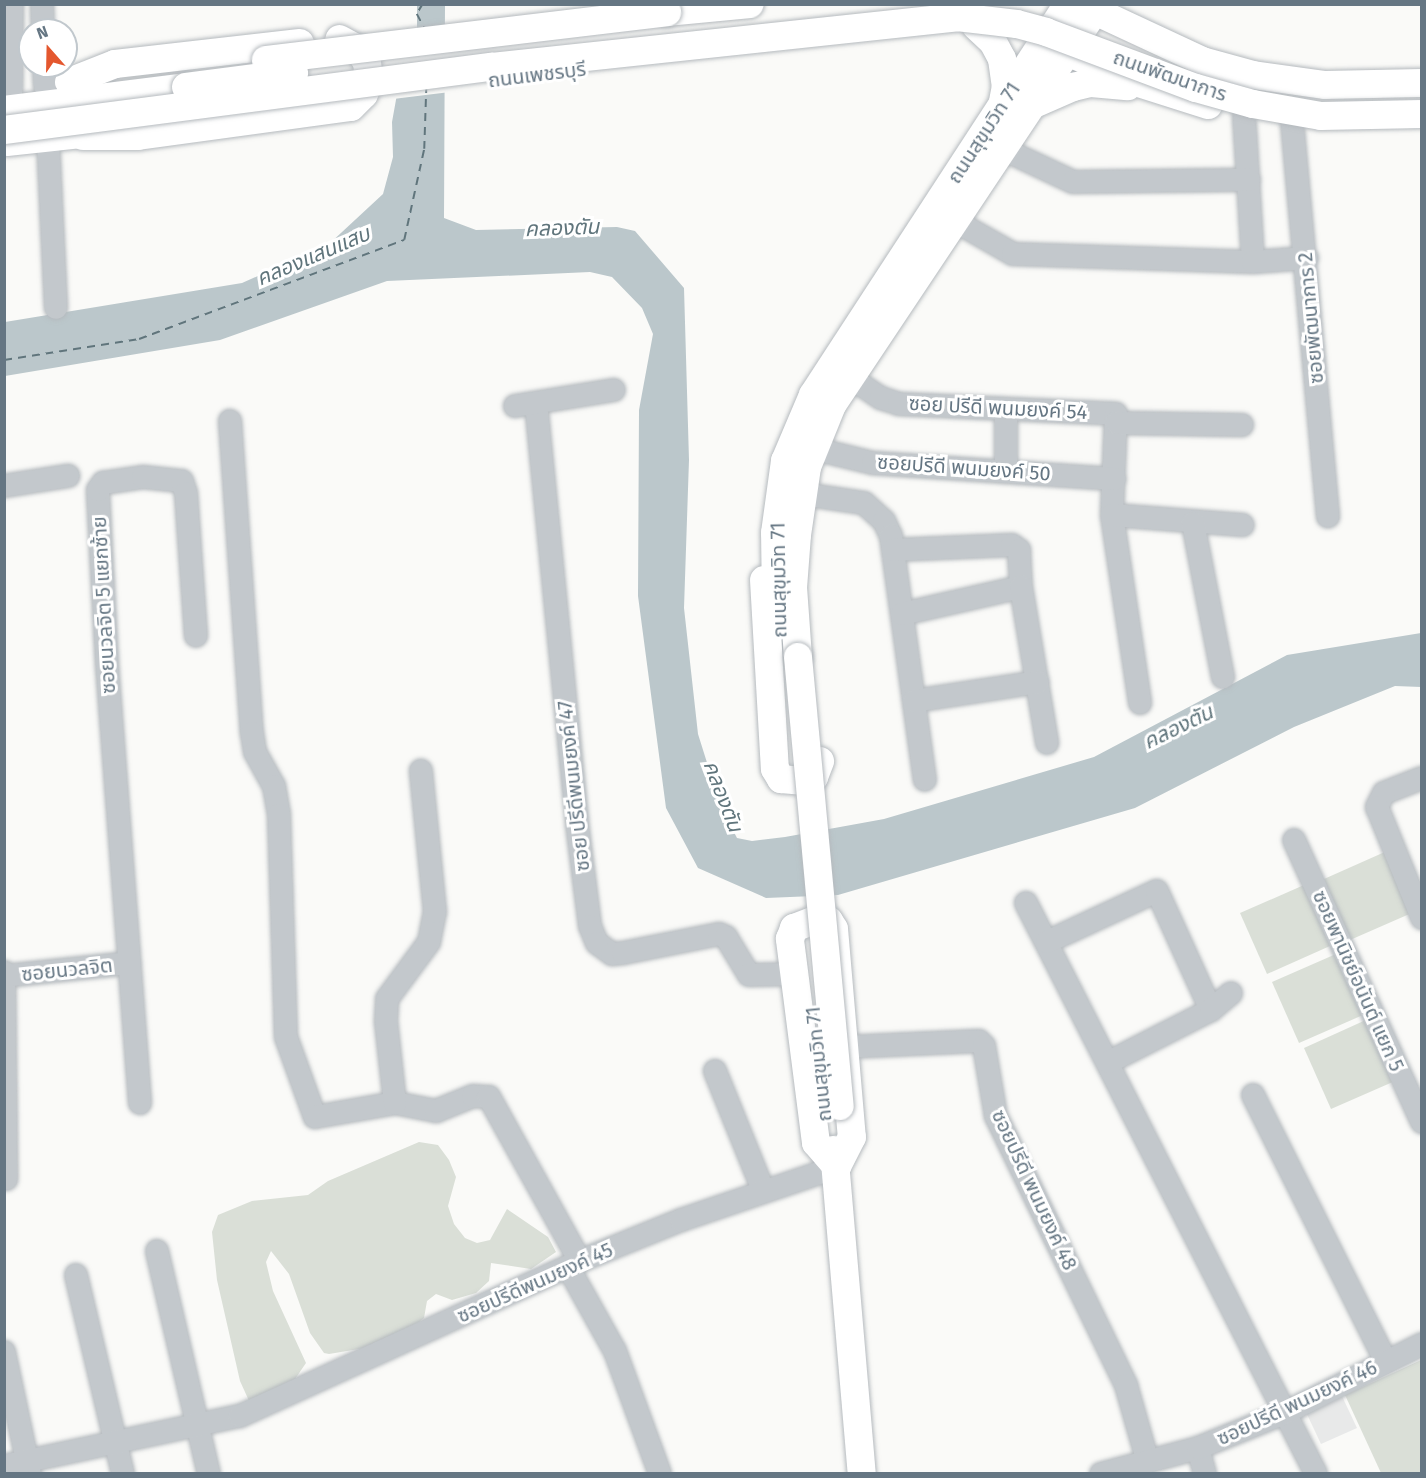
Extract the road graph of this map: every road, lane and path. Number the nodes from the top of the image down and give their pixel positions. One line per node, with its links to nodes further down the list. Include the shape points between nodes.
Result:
1 (12, 4): 23 (street)
2 (750, 4): 18 (main road, ถนนเพชรบุรี, bridge)
3 (766, 4): 10 (main road)
4 (883, 4): 18 (main road, ถนนเพชรบุรี, bridge)
5 (1012, 4): 22 (main road, ถนนพัฒนาการ, via 1046,13 1203,75 1261,91 1321,99)
6 (1126, 4): 11 (main road)
7 (1086, 6): 11 (main road, ถนนพัฒนาการ); 13 (main road)
8 (923, 20): 27 (main road, ถนนพัฒนาการ, bridge, via 957,17 1017,24 1253,104 1321,116); 30 (main road, ถนนเพชรบุรี, bridge, via 492,67)
9 (976, 26): 12 (main road, ถนนเพชรบุรี); 13 (main road, ถนนเพชรบุรี); 24 (main road, via 993,42 1002,59 1006,86)
10 (731, 31): 12 (main road); 14 (main road)
11 (1144, 37): 19 (main road, ถนนพัฒนาการ, via 1202,61 1253,75)
12 (805, 44): 31 (main road, ถนนเพชรบุรี, via 189,119)
13 (1055, 47): 21 (main road, ถนนพัฒนาการ); 24 (main road, ถนนสุขุมวิท 71); 25 (main road, ถนนสุขุมวิท 71)
14 (458, 61)
15 (78, 72): 31 (main road, via 114,64 338,38 358,50 367,62 369,81 364,94 351,107 138,136)
16 (52, 78): 23 (main road, ถนนเพชรบุรี)
17 (78, 78): 18 (main road, ถนนเพชรบุรี)
18 (185, 78): 23 (main road, ถนนเพชรบุรี)
19 (1301, 82): 20 (main road, ถนนพัฒนาการ); 28 (main road, via 1292,97)
20 (1422, 83)
21 (1163, 91): 25 (main road, via 1091,83 1057,92); 26 (main road, ถนนพัฒนาการ)
22 (1422, 96)
23 (7, 99)
24 (1002, 106): 56 (main road, ถนนสุขุมวิท 71, via 813,395 785,461)
25 (1032, 106): 34 (main road, ถนนสุขุมวิท 71)
26 (1244, 114): 28 (main road, ถนนพัฒนาการ); 35 (street)
27 (1422, 114)
28 (1294, 121): 29 (main road, ถนนพัฒนาการ); 37 (street, ซอยพัฒนาการ 2)
29 (1422, 125)
30 (4, 130)
31 (83, 136): 32 (main road, ถนนเพชรบุรี)
32 (48, 139): 33 (main road, ถนนเพชรบุรี); 39 (street)
33 (4, 142)
34 (1003, 149): 35 (street, via 1073,182); 36 (main road, ถนนสุขุมวิท 71)
35 (1249, 180): 38 (street)
36 (955, 221): 38 (street, via 1013,254); 40 (main road, ถนนสุขุมวิท 71)
37 (1307, 258): 38 (street); 53 (street, ซอยพัฒนาการ 2)
38 (1253, 262)
39 (56, 309)
40 (851, 378): 42 (street, ซอย ปรีดี พนมยงค์ 54, via 881,398 899,404); 46 (main road, ถนนสุขุมวิท 71, via 832,405)
41 (614, 390): 74 (street, ซอย ปรีดีพนมยงค์ 47, via 525,404 590,926 597,943 612,954 719,934 726,937 749,975)
42 (1006, 409): 43 (street, ซอย ปรีดี พนมยงค์ 54); 47 (street)
43 (1117, 419): 45 (street, ซอย ปรีดี พนมยงค์ 54); 49 (street)
44 (230, 421): 82 (street, via 252,734 255,752 274,786 279,815 286,1037 316,1118)
45 (1242, 424)
46 (815, 448): 47 (street, ซอยปรีดี พนมยงค์ 50, via 873,463); 51 (main road, ถนนสุขุมวิท 71)
47 (1006, 472): 49 (street, ซอยปรีดี พนมยงค์ 50)
48 (68, 476): 50 (street)
49 (1114, 479): 52 (street)
50 (4, 486)
51 (803, 494): 56 (main road, ถนนสุขุมวิท 71); 57 (street, via 864,503 875,510 891,536)
52 (1112, 515): 54 (street); 64 (street)
53 (1328, 516)
54 (1193, 523): 55 (street); 61 (street)
55 (1243, 525)
56 (786, 534): 56 (main road, via 805,560 820,767 814,777 790,782 775,769 763,572 767,546); 85 (main road, ถนนสุขุมวิท 71, via 789,658 831,1107 826,1134)
57 (893, 550): 58 (street, via 1012,545 1019,550); 59 (street)
58 (1021, 587): 59 (street); 62 (street)
59 (902, 614): 63 (street)
60 (196, 636): 73 (street, ซอยนวลจิต 5 แยกซ้าย, via 182,481 143,477 103,483 98,490)
61 (1222, 677)
62 (1038, 682): 63 (street); 65 (street)
63 (914, 701): 68 (street)
64 (1140, 703)
65 (1047, 743)
66 (421, 771): 82 (street, via 435,912 429,942 387,999)
67 (1422, 778): 71 (street, via 1384,794 1377,807)
68 (925, 780)
69 (1294, 840): 84 (street, ซอยพานิชย์อนันต์ แยก 5)
70 (1026, 903): 72 (street)
71 (1422, 918)
72 (1047, 942): 77 (street, via 1157,891); 79 (street)
73 (129, 963): 75 (street, ซอยนวลจิต); 83 (street)
74 (795, 974): 78 (main road, via 790,939 794,928 803,921 829,921 834,929); 85 (main road, via 816,1143)
75 (5, 975): 86 (street)
76 (1231, 993): 77 (street)
77 (1211, 1010): 79 (street)
78 (845, 1047): 85 (main road, via 852,1137); 100 (street, ซอยปรีดี พนมยงค์ 48, via 979,1041 984,1046 996,1116 1126,1384)
79 (1109, 1062): 94 (street)
80 (715, 1071): 87 (street)
81 (1253, 1095): 93 (street)
82 (395, 1102): 89 (street, via 436,1111 473,1096 489,1097)
83 (140, 1103)
84 (1422, 1122)
85 (836, 1159): 87 (street, ซอยปรีดีพนมยงค์ 45); 104 (main road, ถนนสุขุมวิท 71)
86 (6, 1179)
87 (763, 1190): 89 (street, ซอยปรีดีพนมยงค์ 45)
88 (157, 1251): 95 (street)
89 (574, 1264): 95 (street, ซอยปรีดีพนมยงค์ 45, via 240,1416); 103 (street, via 615,1350)
90 (76, 1275): 96 (street)
91 (1422, 1344): 93 (street, ซอยปรีดี พนมยงค์ 46)
92 (4, 1352): 99 (street)
93 (1386, 1362): 94 (street, ซอยปรีดี พนมยงค์ 46)
94 (1287, 1412): 97 (street, ซอยปรีดี พนมยงค์ 46); 107 (street)
95 (198, 1426): 96 (street, ซอยปรีดีพนมยงค์ 45); 102 (street)
96 (116, 1443): 99 (street, ซอยปรีดีพนมยงค์ 45); 101 (street)
97 (1198, 1448): 100 (street, ซอยปรีดี พนมยงค์ 46); 106 (street)
98 (4, 1466): 99 (street, ซอยปรีดีพนมยงค์ 45)
99 (29, 1467)
100 (1141, 1467): 105 (street, ซอยปรีดี พนมยงค์ 46)
101 (123, 1473)
102 (209, 1473)
103 (660, 1473)
104 (862, 1473)
105 (1101, 1473)
106 (1205, 1473)
107 (1316, 1473)

